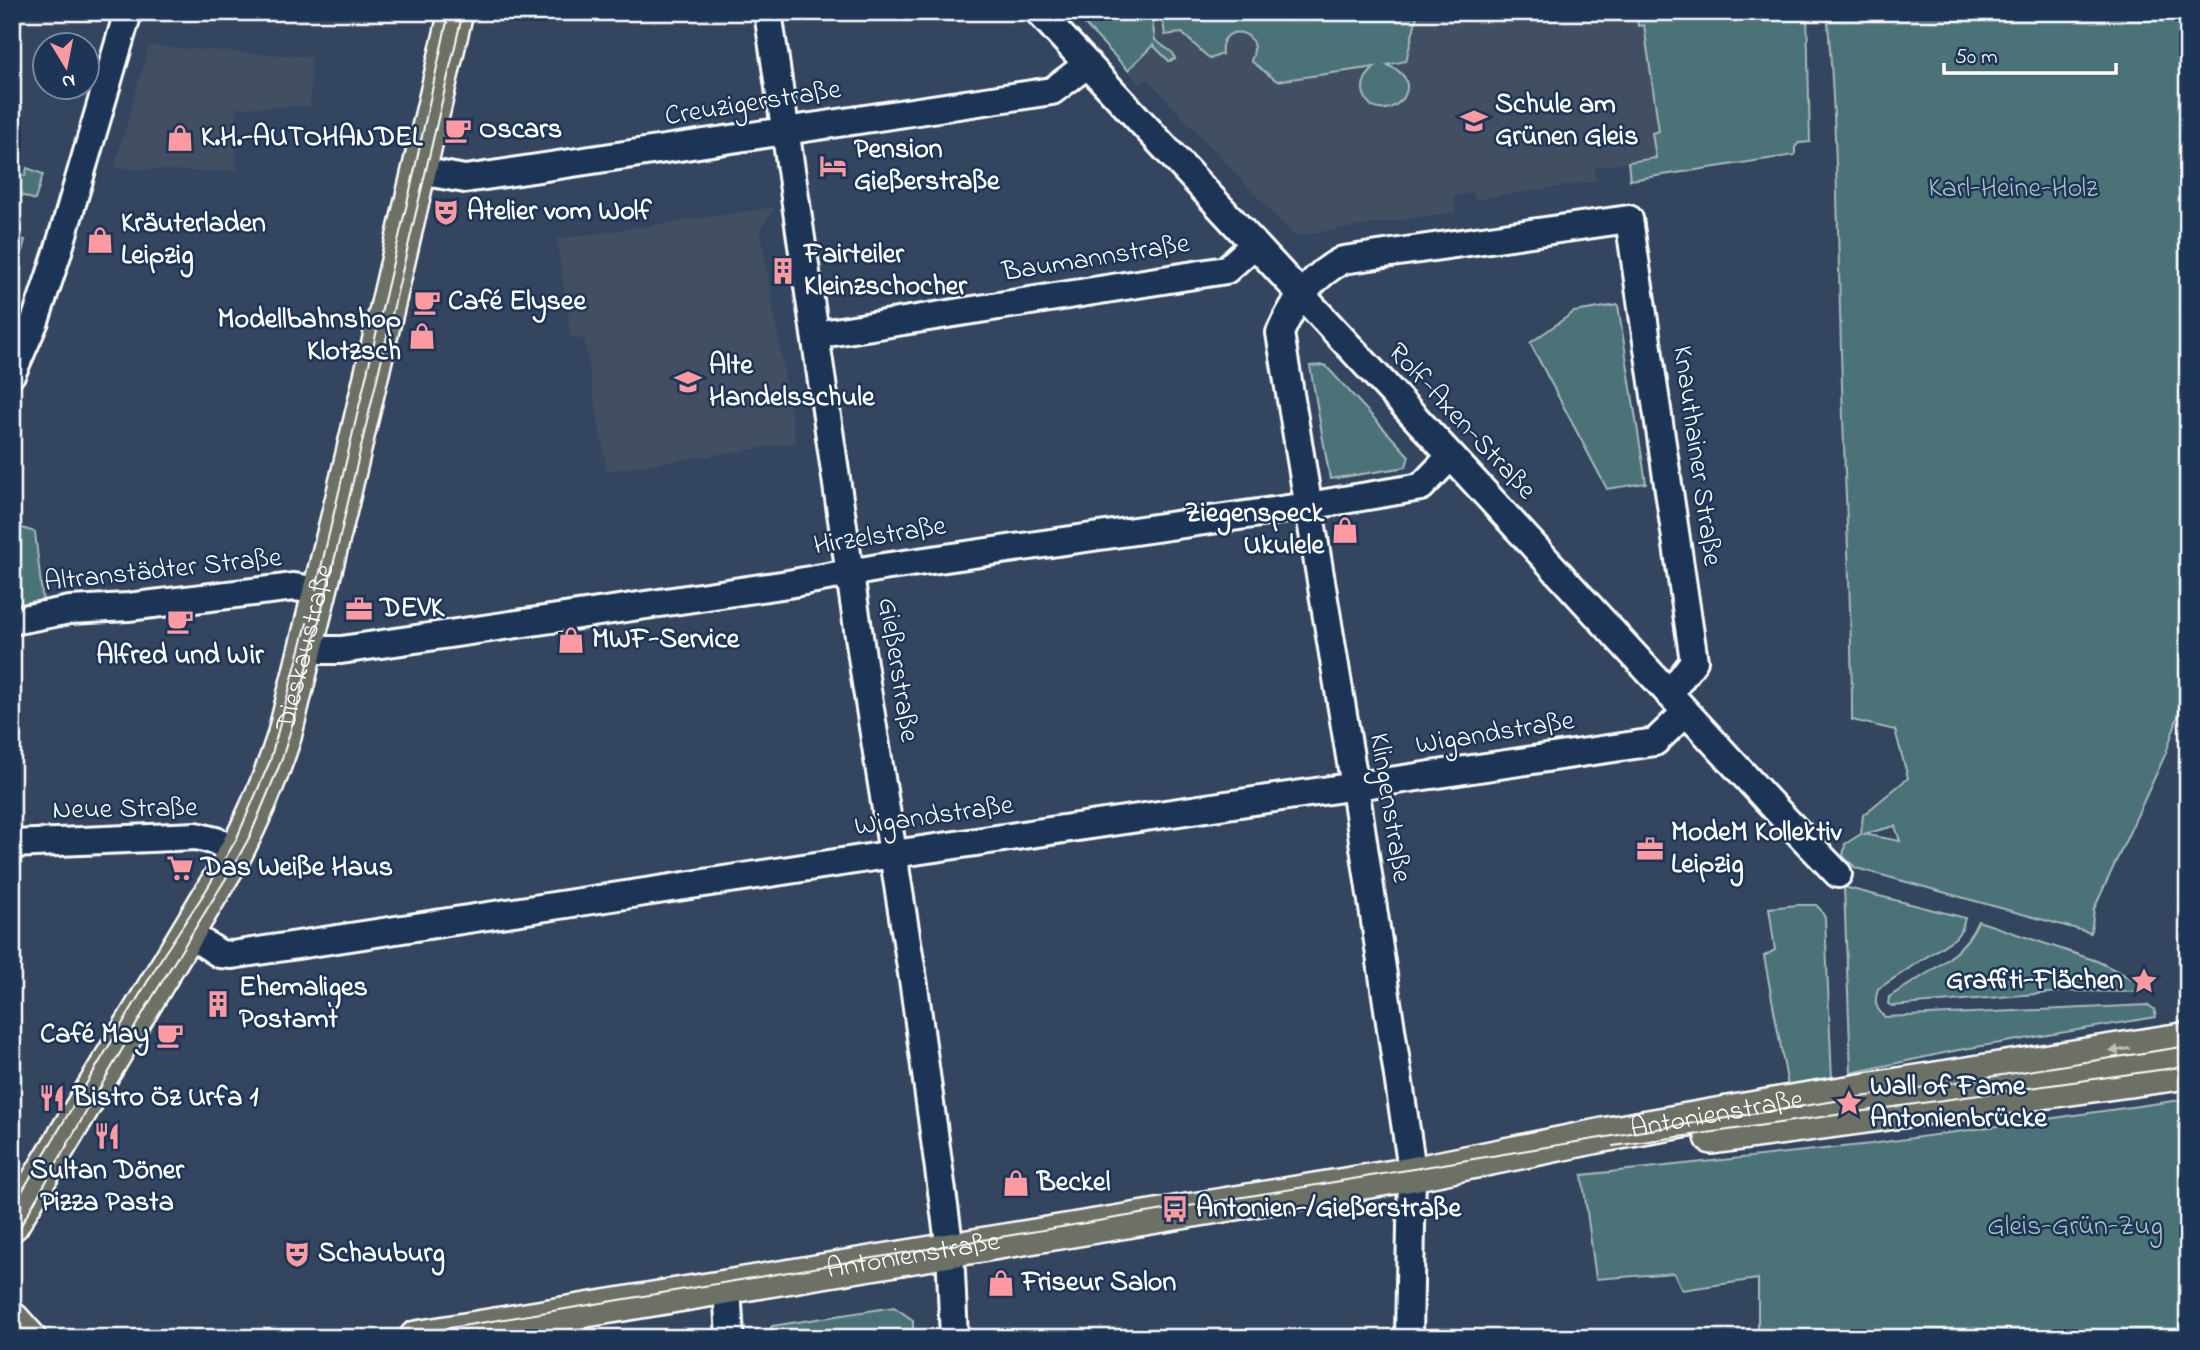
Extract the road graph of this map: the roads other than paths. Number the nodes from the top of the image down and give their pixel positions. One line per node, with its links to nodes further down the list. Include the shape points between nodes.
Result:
1 (128, 12): 11 (street, via 55,264)
2 (456, 12): 7 (main road, Dieskaustraße)
3 (768, 12): 6 (street, Gießerstraße)
4 (1039, 12): 5 (street, Rolf-Axen-Straße)
5 (1088, 64): 6 (street, Creuzigerstraße, via 1052,92); 8 (street, Rolf-Axen-Straße)
6 (785, 131): 7 (street, Creuzigerstraße, via 465,179); 10 (street, Gießerstraße)
7 (420, 171): 15 (main road, Dieskaustraße)
8 (1254, 245): 9 (street, Rolf-Axen-Straße); 10 (street, Baumannstraße, via 1226,270)
9 (1302, 295): 12 (street, Rolf-Axen-Straße); 13 (street, Klingenstraße, via 1280,333); 18 (street, Knauthainer Straße, via 1329,267 1343,260 1629,219 1694,661)
10 (815, 335): 14 (street, Gießerstraße)
11 (12, 373)
12 (1451, 456): 13 (street, Hirzelstraße, via 1421,487); 18 (street, Rolf-Axen-Straße)
13 (1308, 506): 14 (street, Hirzelstraße); 19 (street, Klingenstraße)
14 (850, 573): 17 (street, Hirzelstraße, via 341,650); 22 (street, Gießerstraße)
15 (320, 591): 16 (street, Altranstädter Straße, via 294,587 70,610); 17 (main road, Dieskaustraße)
16 (12, 621)
17 (307, 647): 21 (main road, Dieskaustraße, via 275,764)
18 (1677, 703): 19 (street, Wigandstraße, via 1655,742); 23 (street, Rolf-Axen-Straße)
19 (1355, 787): 22 (street, Wigandstraße); 28 (street, Klingenstraße)
20 (12, 844): 21 (street, Neue Straße, via 196,836)
21 (236, 852): 24 (main road, Dieskaustraße)
22 (894, 854): 24 (street, Wigandstraße, via 232,955 220,954); 30 (street, Gießerstraße)
23 (1838, 874)
24 (186, 932): 29 (main road, Dieskaustraße)
25 (2188, 1040): 27 (main road, Antonienstraße, one-way to 27)
26 (2188, 1072): 27 (main road, Antonienstraße)
27 (1865, 1104): 28 (main road, Antonienstraße, via 1603,1135)
28 (1412, 1174): 30 (main road, Antonienstraße); 38 (street, Klingenstraße)
29 (12, 1224)
30 (950, 1250): 31 (main road, Antonienstraße); 37 (street, Gießerstraße)
31 (727, 1287): 33 (main road, Antonienstraße); 36 (street)
32 (12, 1319): 34 (main road)
33 (474, 1333): 35 (main road, Antonienstraße)
34 (29, 1338)
35 (416, 1338)
36 (730, 1338)
37 (954, 1338)
38 (1409, 1338)

